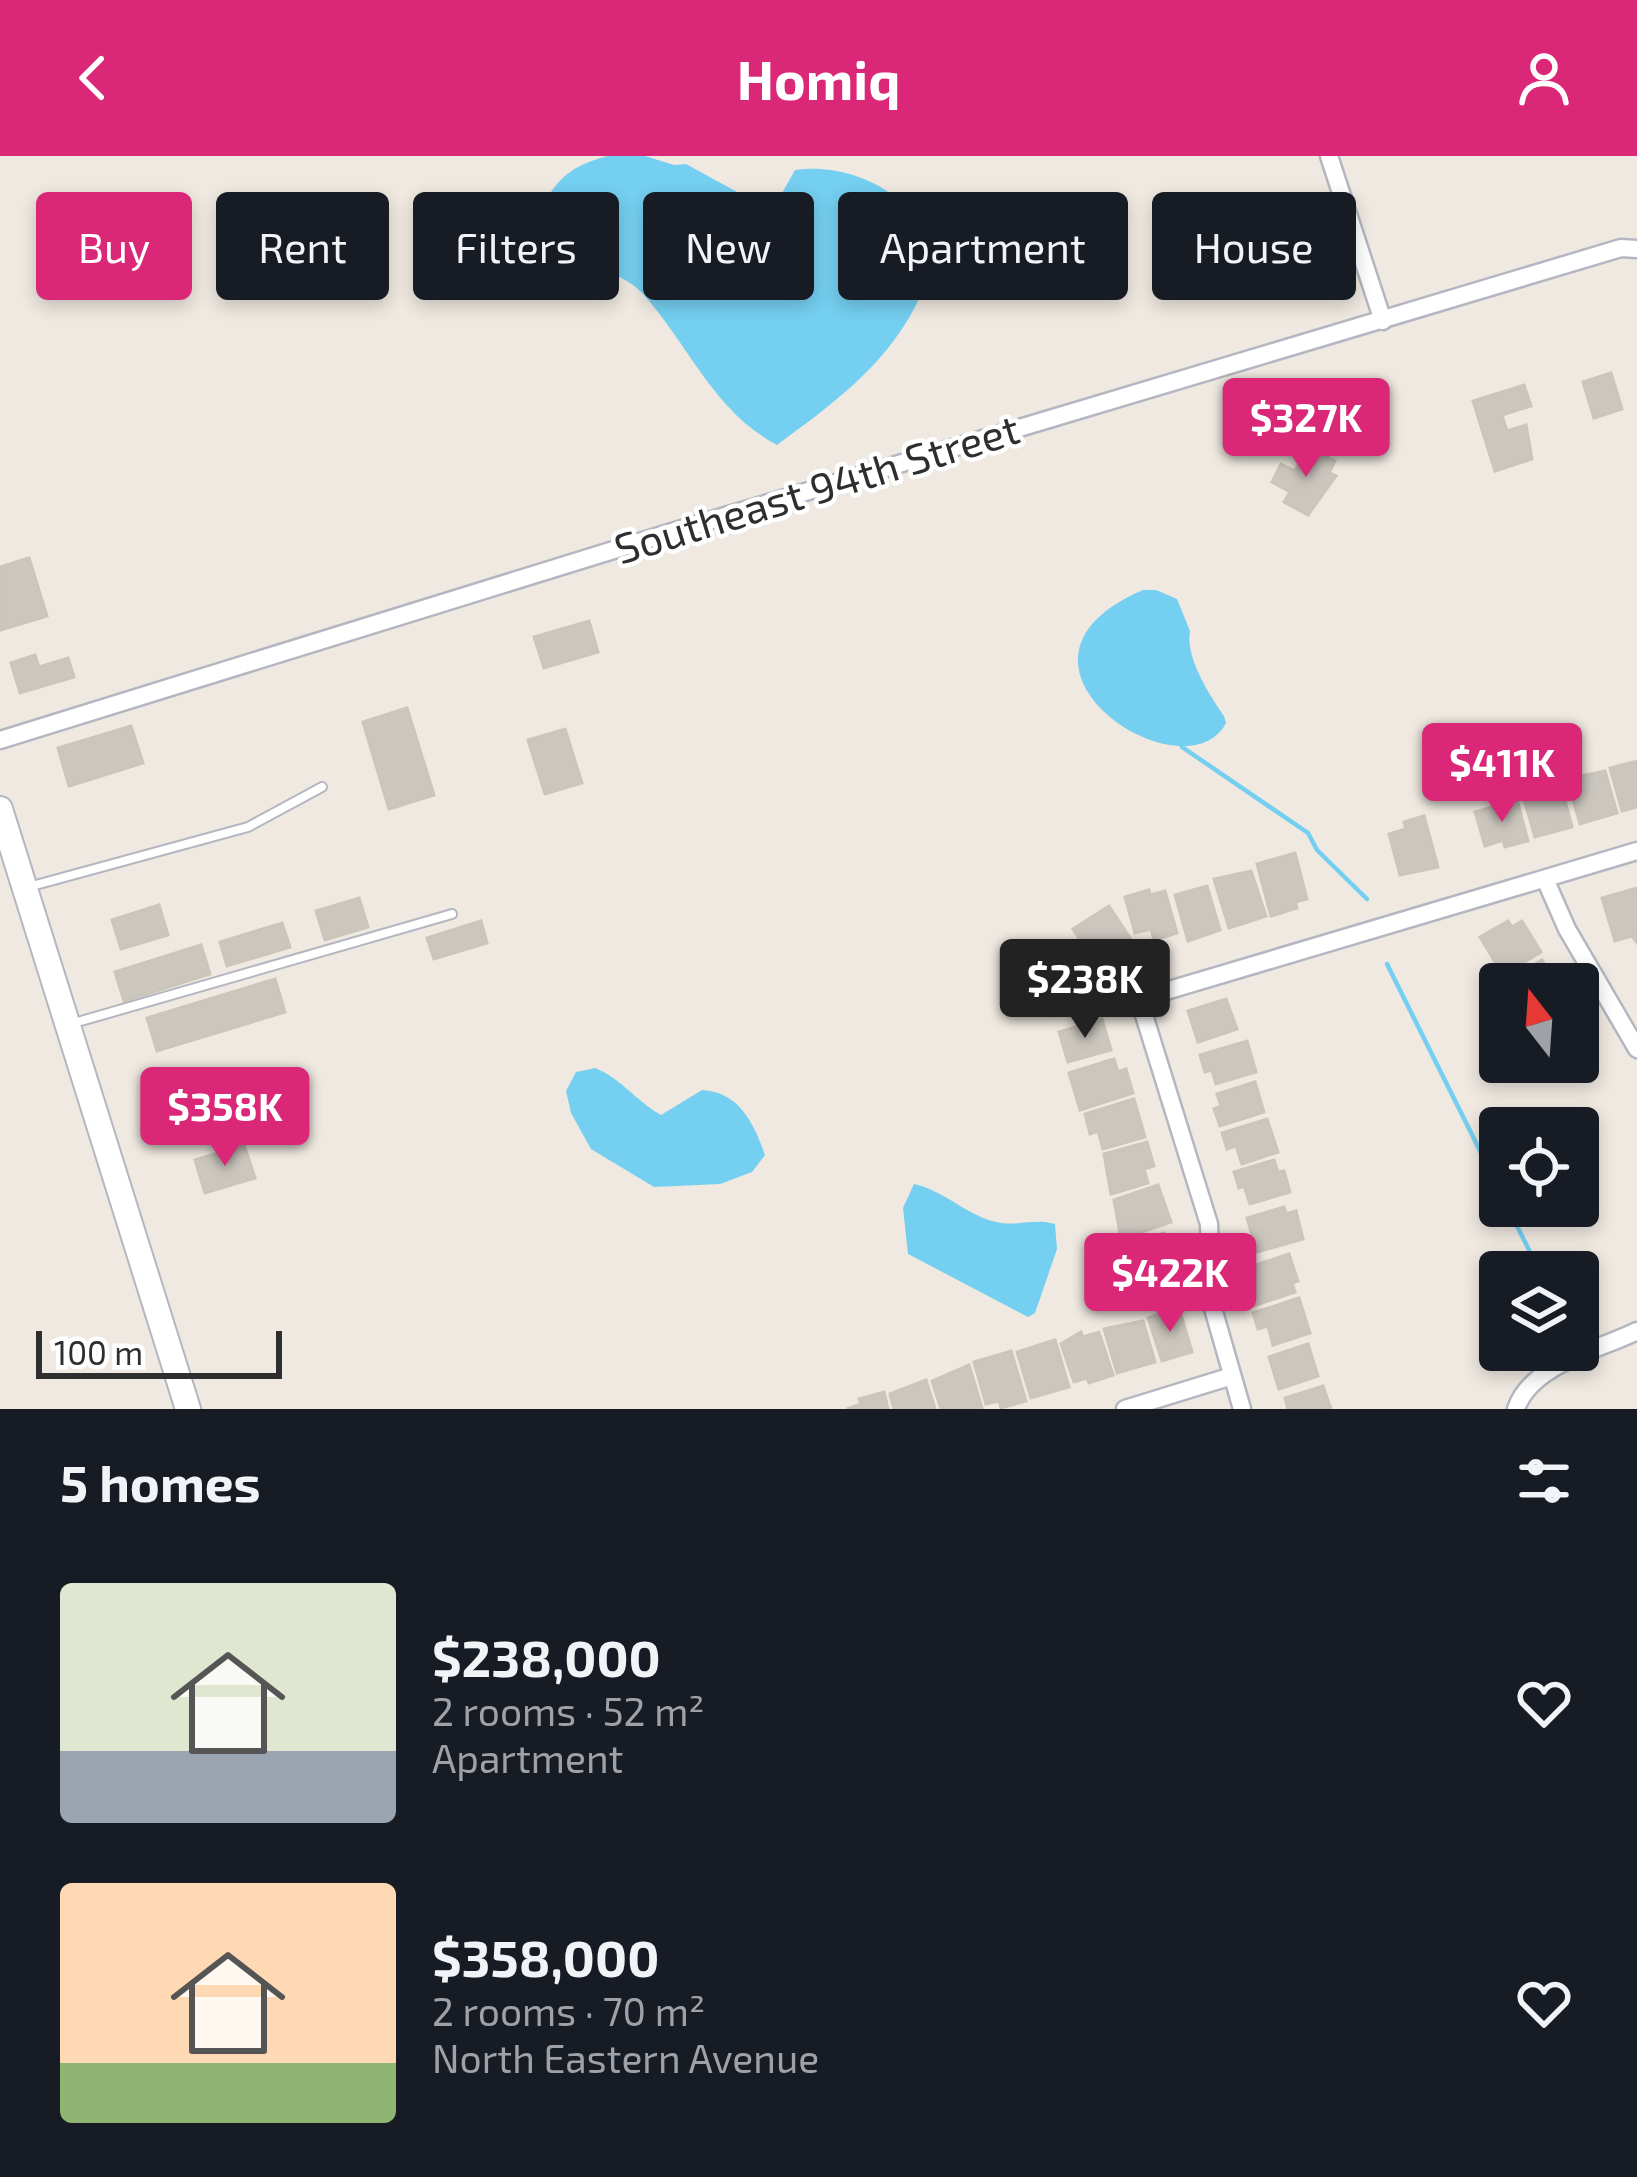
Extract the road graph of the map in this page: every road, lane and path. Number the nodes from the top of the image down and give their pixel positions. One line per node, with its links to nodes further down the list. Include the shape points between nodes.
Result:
1 (1329, 156): 3 (street)
2 (1637, 249): 3 (street, Southeast 94th Street)
3 (1383, 321): 4 (street, Southeast 94th Street)
4 (0, 740)
5 (322, 787): 9 (lane, via 248,826)
6 (0, 809): 9 (main road)
7 (1637, 851): 8 (street)
8 (1545, 879): 12 (street); 14 (street, via 1139,999 1209,1224 1212,1305)
9 (24, 888): 11 (main road)
10 (452, 914): 11 (lane)
11 (67, 1026): 15 (main road)
12 (1637, 1049)
13 (1637, 1331): 18 (street, via 1550,1370)
14 (1232, 1376): 16 (street); 17 (street)
15 (188, 1409)
16 (1125, 1409)
17 (1242, 1409)
18 (1516, 1409)

